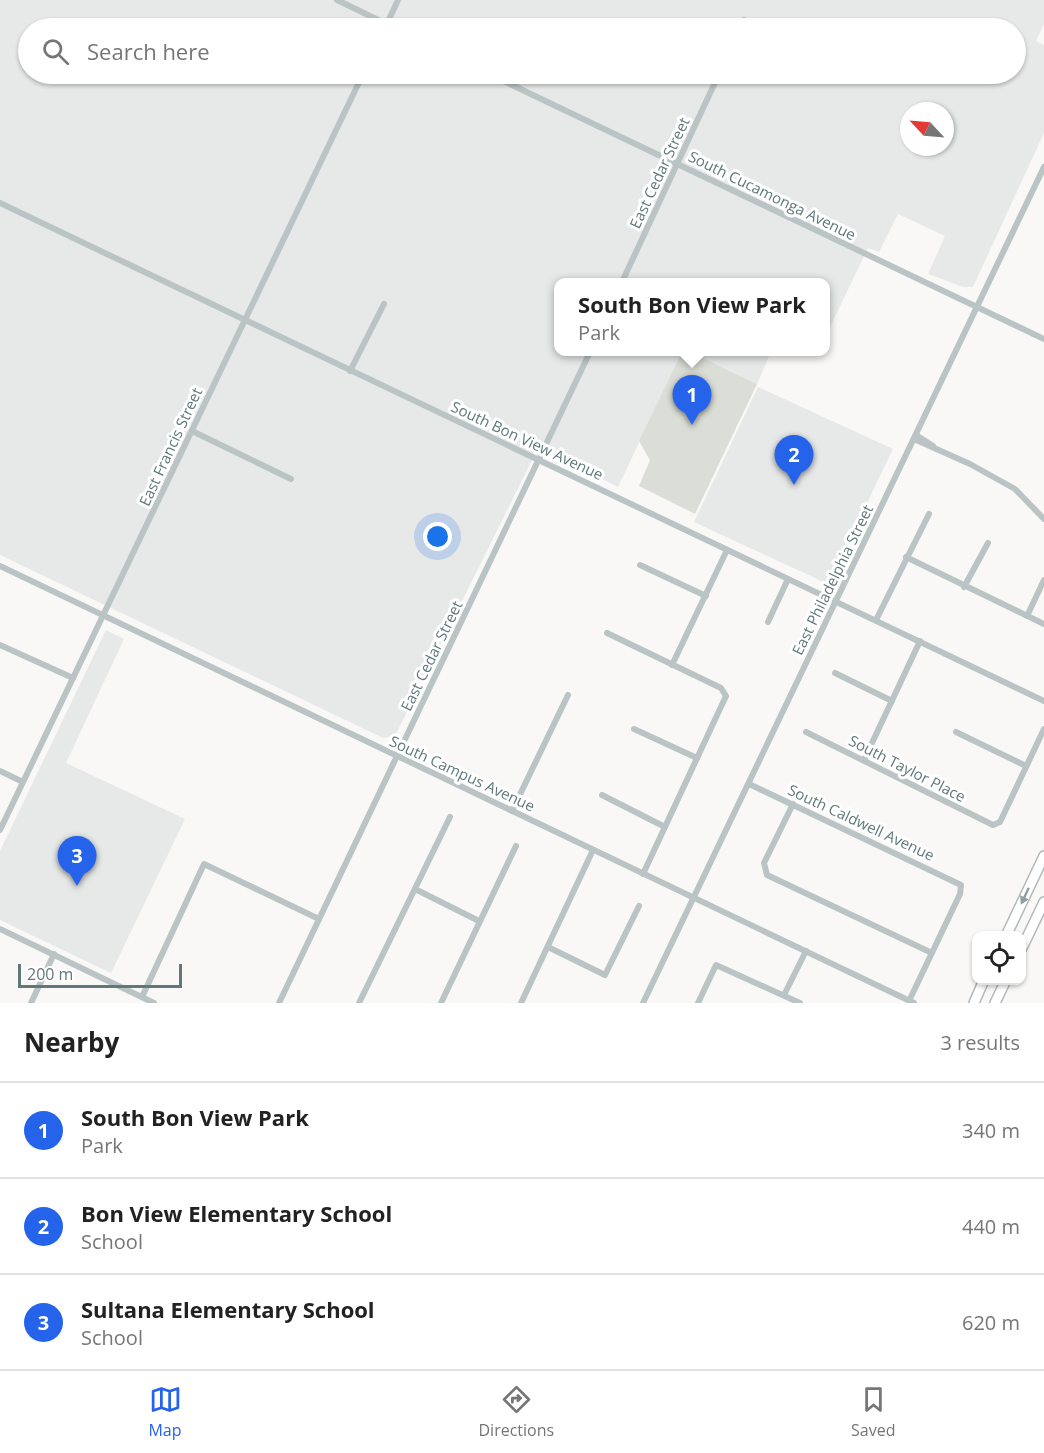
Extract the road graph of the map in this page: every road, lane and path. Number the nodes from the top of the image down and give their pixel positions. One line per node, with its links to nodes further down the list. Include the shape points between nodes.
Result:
1 (338, 0): 3 (street)
2 (399, 0): 4 (street)
3 (371, 18)
4 (390, 18)
5 (358, 84): 14 (street, East Francis Street)
6 (510, 84): 8 (street, South Cucamonga Avenue)
7 (714, 84): 8 (street, East Cedar Street)
8 (677, 164): 11 (street, East Cedar Street); 13 (street, South Cucamonga Avenue)
9 (1044, 166): 13 (street, East Philadelphia Street)
10 (0, 202): 14 (street, South Bon View Avenue)
11 (624, 278)
12 (384, 304): 17 (street)
13 (978, 307): 15 (street, South Cucamonga Avenue); 19 (street, East Philadelphia Street)
14 (244, 320): 17 (street, South Bon View Avenue); 18 (street, East Francis Street)
15 (1044, 339)
16 (588, 356): 20 (street, East Cedar Street)
17 (350, 371): 20 (street, South Bon View Avenue)
18 (192, 431): 21 (street); 34 (street, East Francis Street)
19 (915, 437): 23 (street, via 1015,489); 33 (street, East Philadelphia Street)
20 (540, 461): 25 (street, South Bon View Avenue); 52 (street, East Cedar Street)
21 (291, 479)
22 (929, 514): 26 (street)
23 (1044, 519)
24 (988, 543): 31 (street)
25 (727, 550): 29 (street, South Bon View Avenue); 32 (street)
26 (906, 557): 31 (street); 36 (street)
27 (640, 565): 32 (street)
28 (0, 566): 34 (street, South Campus Avenue)
29 (788, 579): 33 (street, South Bon View Avenue); 37 (street)
30 (1044, 580): 35 (street)
31 (964, 587): 35 (street)
32 (706, 596): 42 (street)
33 (836, 601): 36 (street, South Bon View Avenue); 58 (street, East Philadelphia Street)
34 (103, 616): 44 (street, East Francis Street); 52 (street, South Campus Avenue)
35 (1027, 616): 38 (street)
36 (876, 620): 40 (street, South Bon View Avenue)
37 (768, 622)
38 (1044, 624)
39 (607, 633): 42 (street)
40 (921, 641): 46 (street); 47 (street, South Bon View Avenue)
41 (0, 645): 44 (street)
42 (672, 665): 53 (street, via 721,688 726,696)
43 (835, 673): 46 (street)
44 (73, 678): 57 (street, East Francis Street)
45 (568, 694): 61 (street)
46 (892, 701): 54 (street)
47 (1044, 701)
48 (634, 729): 53 (street)
49 (1044, 729): 55 (street)
50 (806, 732): 54 (street, South Taylor Place)
51 (956, 732): 55 (street)
52 (396, 757): 61 (street, South Campus Avenue); 73 (street, East Cedar Street)
53 (698, 758): 63 (street)
54 (864, 760): 55 (street, South Taylor Place, via 993,825 997,824)
55 (1026, 766)
56 (0, 771): 57 (street)
57 (23, 782): 64 (street, East Francis Street)
58 (749, 784): 60 (street, South Caldwell Avenue); 70 (street, East Philadelphia Street)
59 (602, 795): 63 (street)
60 (793, 804): 80 (street, South Caldwell Avenue, via 961,885); 80 (street, via 764,863 767,875)
61 (512, 811): 66 (street, South Campus Avenue)
62 (450, 817): 69 (street)
63 (665, 827): 68 (street)
64 (0, 830)
65 (516, 846): 74 (street)
66 (593, 850): 68 (street, South Campus Avenue); 78 (street)
67 (1044, 856): 76 (highway, one-way to 76)
68 (643, 874): 70 (street, South Campus Avenue)
69 (415, 889): 74 (street); 90 (street)
70 (694, 898): 79 (street, South Campus Avenue); 93 (street, East Philadelphia Street)
71 (1044, 902): 77 (highway)
72 (639, 906): 78 (street, via 605,975)
73 (319, 919): 85 (street, via 204,864); 89 (street, East Cedar Street)
74 (478, 921): 91 (street)
75 (0, 928): 81 (street)
76 (1008, 931)
77 (1026, 940)
78 (548, 947): 92 (street)
79 (806, 951): 84 (street); 86 (street, South Campus Avenue)
80 (932, 953): 86 (street)
81 (54, 954): 85 (street); 87 (street)
82 (982, 985): 96 (highway)
83 (1004, 985): 97 (highway)
84 (784, 995): 94 (street, via 716,965); 95 (street)
85 (142, 997): 88 (street)
86 (912, 1002)
87 (31, 1003)
88 (154, 1003)
89 (279, 1003)
90 (359, 1003)
91 (441, 1003)
92 (521, 1003)
93 (643, 1003)
94 (698, 1003)
95 (800, 1003)
96 (974, 1003)
97 (995, 1003)

